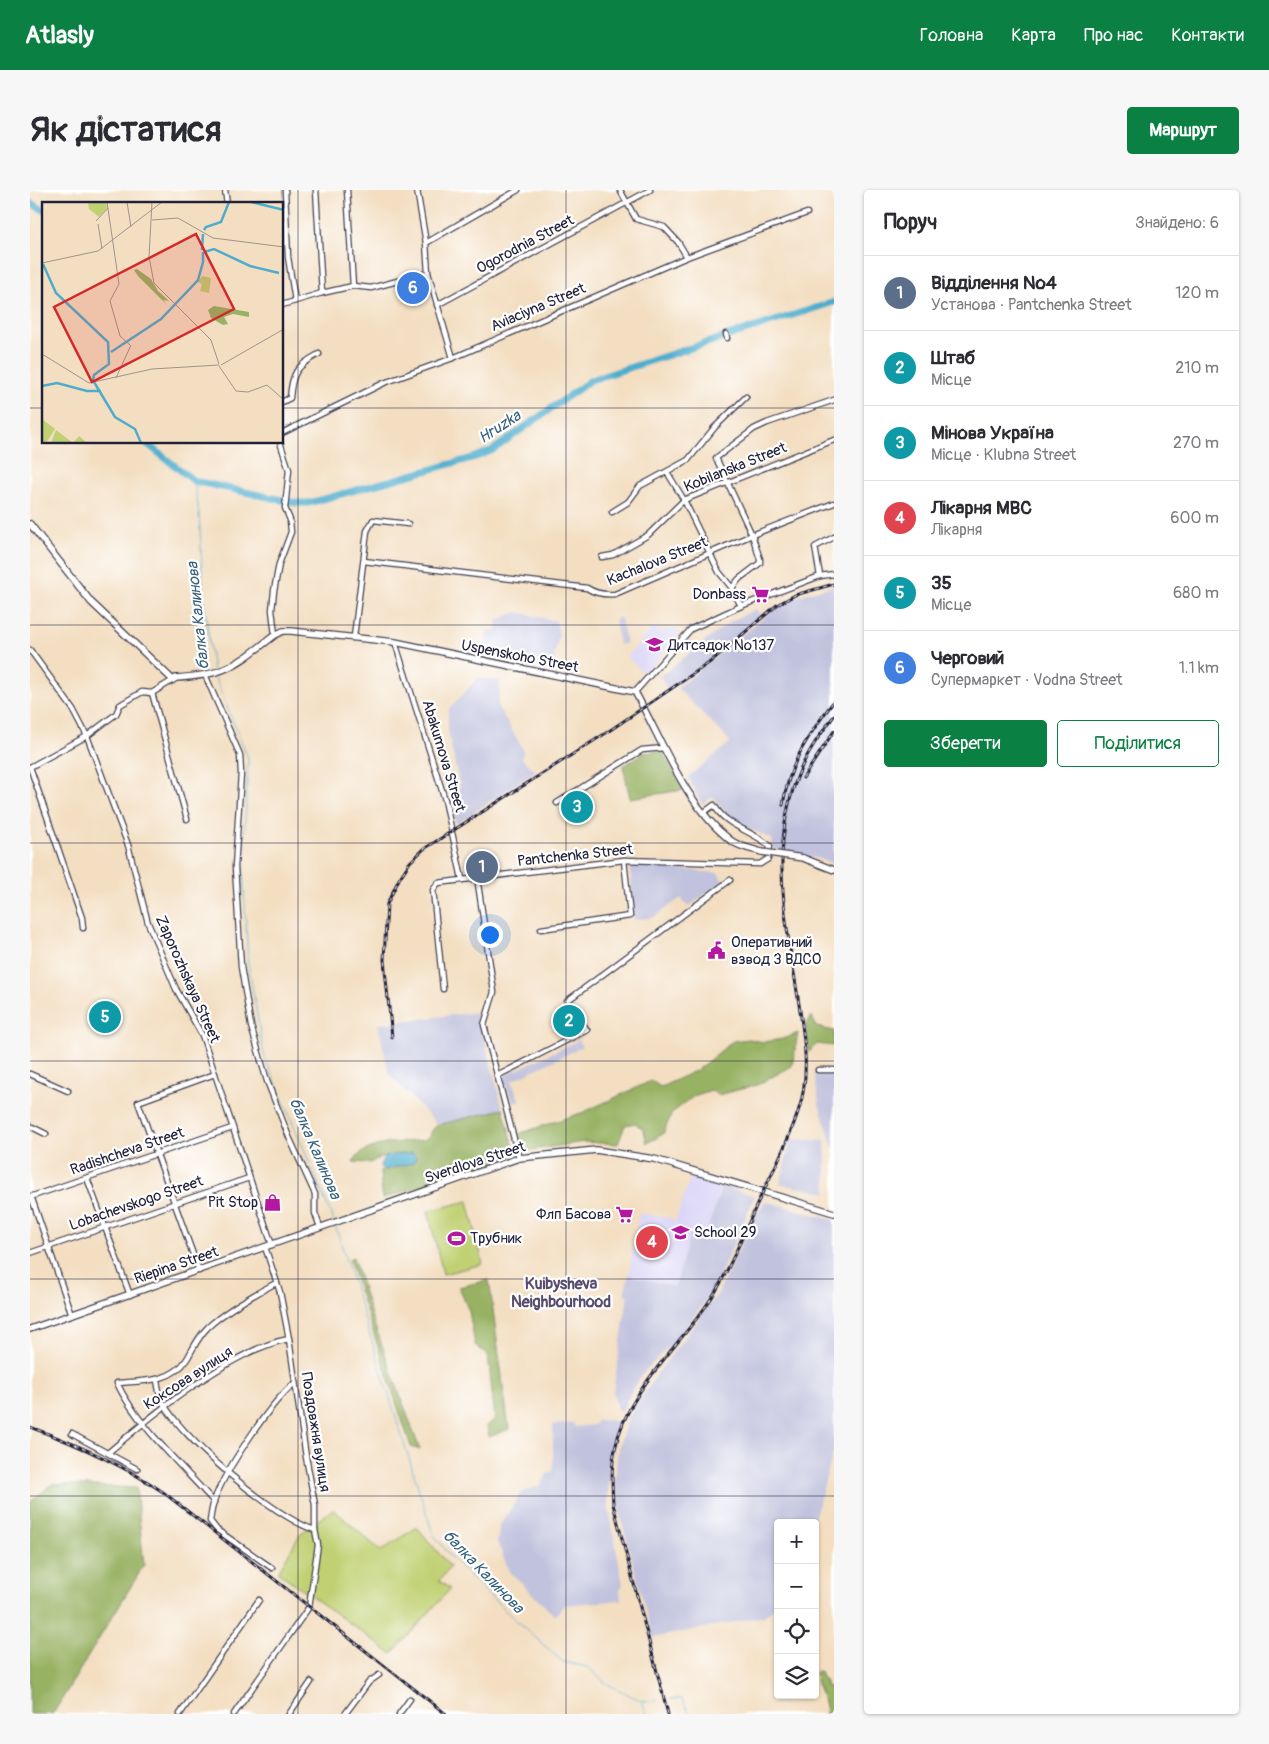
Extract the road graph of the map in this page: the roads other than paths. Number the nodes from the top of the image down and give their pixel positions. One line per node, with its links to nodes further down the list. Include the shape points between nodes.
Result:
1 (285, 190): 17 (street, via 288,257)
2 (316, 190): 16 (street)
3 (347, 190): 15 (street)
4 (417, 190): 12 (street)
5 (502, 190): 9 (street)
6 (518, 190): 9 (street)
7 (620, 190): 10 (street)
8 (650, 190): 10 (street, Ogorodnia Street)
9 (506, 197): 12 (street)
10 (627, 202): 13 (street, via 640,222 664,227); 19 (street, Ogorodnia Street)
11 (808, 213): 13 (street, Aviaciyna Street)
12 (426, 243): 14 (street)
13 (687, 257): 21 (street, Aviaciyna Street)
14 (428, 273): 15 (street, via 371,288); 19 (street)
15 (353, 286): 16 (street)
16 (322, 293): 17 (street)
17 (295, 301): 18 (street)
18 (284, 304)
19 (437, 305): 21 (street)
20 (319, 354): 24 (street, via 293,374 290,398)
21 (453, 358): 25 (street, Aviaciyna Street, via 384,384)
22 (746, 397): 28 (street, via 688,460)
23 (834, 400): 29 (street, via 761,426 716,458)
24 (284, 401)
25 (284, 432)
26 (834, 440): 29 (street, Kobilanska Street)
27 (281, 444): 44 (street, via 289,470 286,501 291,532 279,564 274,591)
28 (667, 472): 30 (street); 32 (street, via 640,486 628,502)
29 (727, 482): 30 (street, Kobilanska Street); 35 (street)
30 (684, 500): 37 (street); 38 (street, Kobilanska Street, via 648,535 612,555)
31 (834, 503): 35 (street, Kachalova Street)
32 (612, 512)
33 (30, 524): 49 (street, via 91,602)
34 (408, 524): 39 (street, via 373,520 367,532)
35 (752, 536): 37 (street, Kachalova Street); 42 (street, via 760,563)
36 (834, 537): 41 (street, via 815,546)
37 (710, 554): 39 (street, Kachalova Street, via 623,591 605,595 587,588); 42 (street, via 726,584)
38 (602, 557)
39 (364, 561): 45 (street)
40 (834, 574): 41 (street)
41 (820, 576): 43 (street)
42 (732, 588): 43 (street)
43 (741, 606): 50 (street, via 691,629)
44 (275, 635): 45 (street, Uspenskoho Street, via 292,631); 48 (street, Uspenskoho Street, via 232,668)
45 (354, 637): 46 (street, Uspenskoho Street)
46 (395, 642): 50 (street, Uspenskoho Street); 61 (street, Abakumova Street, via 445,800)
47 (30, 650): 52 (street, Zaporozhskaya Street, via 73,709)
48 (206, 676): 49 (street, Uspenskoho Street); 83 (street, via 240,756 242,773 235,867 241,967 251,1026 267,1081 315,1194 314,1212)
49 (174, 679): 51 (street)
50 (635, 692): 53 (street)
51 (152, 693): 52 (street, via 142,692 120,705 116,714); 57 (street)
52 (86, 736): 54 (street); 69 (street, Zaporozhskaya Street, via 128,845 148,923 176,989 202,1035)
53 (664, 748): 55 (street, via 642,750); 56 (street)
54 (30, 767): 63 (street)
55 (557, 803)
56 (702, 813): 58 (street, Pantchenka Street, via 714,805 720,817 758,836 770,846 768,859 760,864); 59 (street, bridge, via 731,840 745,848 803,858)
57 (187, 819)
58 (624, 860): 60 (street, Pantchenka Street); 64 (street, via 630,916)
59 (834, 870)
60 (477, 877): 61 (street, Pantchenka Street); 70 (street, via 494,992 484,1025)
61 (462, 879): 65 (street, Pantchenka Street, via 438,883 433,890)
62 (730, 880): 70 (street, via 567,1001 587,1030)
63 (83, 928)
64 (541, 929)
65 (443, 989)
66 (818, 1070): 67 (street)
67 (834, 1070)
68 (30, 1074): 71 (street)
69 (215, 1074): 73 (street, Zaporozhskaya Street); 75 (street, via 138,1102)
70 (497, 1076): 76 (street)
71 (68, 1091)
72 (30, 1126): 74 (street)
73 (232, 1128): 75 (street, Radishcheva Street); 78 (street, Zaporozhskaya Street)
74 (46, 1134)
75 (158, 1153): 77 (street, Radishcheva Street); 80 (street)
76 (519, 1158): 81 (street, Sverdlova Street, via 596,1150 630,1154); 82 (street, Sverdlova Street)
77 (87, 1178): 79 (street, Radishcheva Street); 84 (street)
78 (249, 1178): 80 (street, Lobachevskogo Street); 85 (street, Zaporozhskaya Street)
79 (30, 1197): 86 (street)
80 (175, 1203): 84 (street, Lobachevskogo Street); 89 (street)
81 (834, 1213)
82 (330, 1223): 83 (street, Riepina Street)
83 (320, 1227): 85 (street, Riepina Street)
84 (104, 1228): 86 (street, Lobachevskogo Street); 91 (street)
85 (272, 1245): 87 (street, Riepina Street)
86 (49, 1246): 88 (street, Lobachevskogo Street); 92 (street)
87 (265, 1247): 89 (street, Riepina Street); 90 (street, Поздовжня вулиця)
88 (30, 1252)
89 (199, 1271): 91 (street, Riepina Street)
90 (276, 1283): 94 (street, Поздовжня вулиця); 95 (street, via 247,1298 210,1325 197,1338 186,1361)
91 (130, 1295): 92 (street, Riepina Street)
92 (72, 1314): 93 (street, Riepina Street)
93 (30, 1329)
94 (289, 1339): 96 (street, Поздовжня вулиця); 97 (street, Коксова вулиця, via 276,1341 233,1362)
95 (157, 1380): 97 (street); 98 (street, via 117,1382 123,1396)
96 (296, 1383): 102 (street, via 261,1423); 104 (street, Поздовжня вулиця, via 315,1504)
97 (165, 1405): 98 (street, Коксова вулиця); 102 (street)
98 (143, 1422): 100 (street, Коксова вулиця); 103 (street)
99 (72, 1434): 100 (street)
100 (109, 1452): 101 (street)
101 (137, 1469)
102 (228, 1474): 103 (street); 104 (street, via 282,1514)
103 (214, 1502): 105 (street, via 210,1521 217,1530)
104 (314, 1530): 111 (street, Поздовжня вулиця, via 318,1545 309,1607)
105 (272, 1568)
106 (259, 1600): 110 (street)
107 (379, 1675): 113 (street, via 369,1682)
108 (311, 1682): 112 (street)
109 (410, 1699): 114 (street)
110 (180, 1714)
111 (234, 1714)
112 (289, 1714)
113 (345, 1714)
114 (399, 1714)

